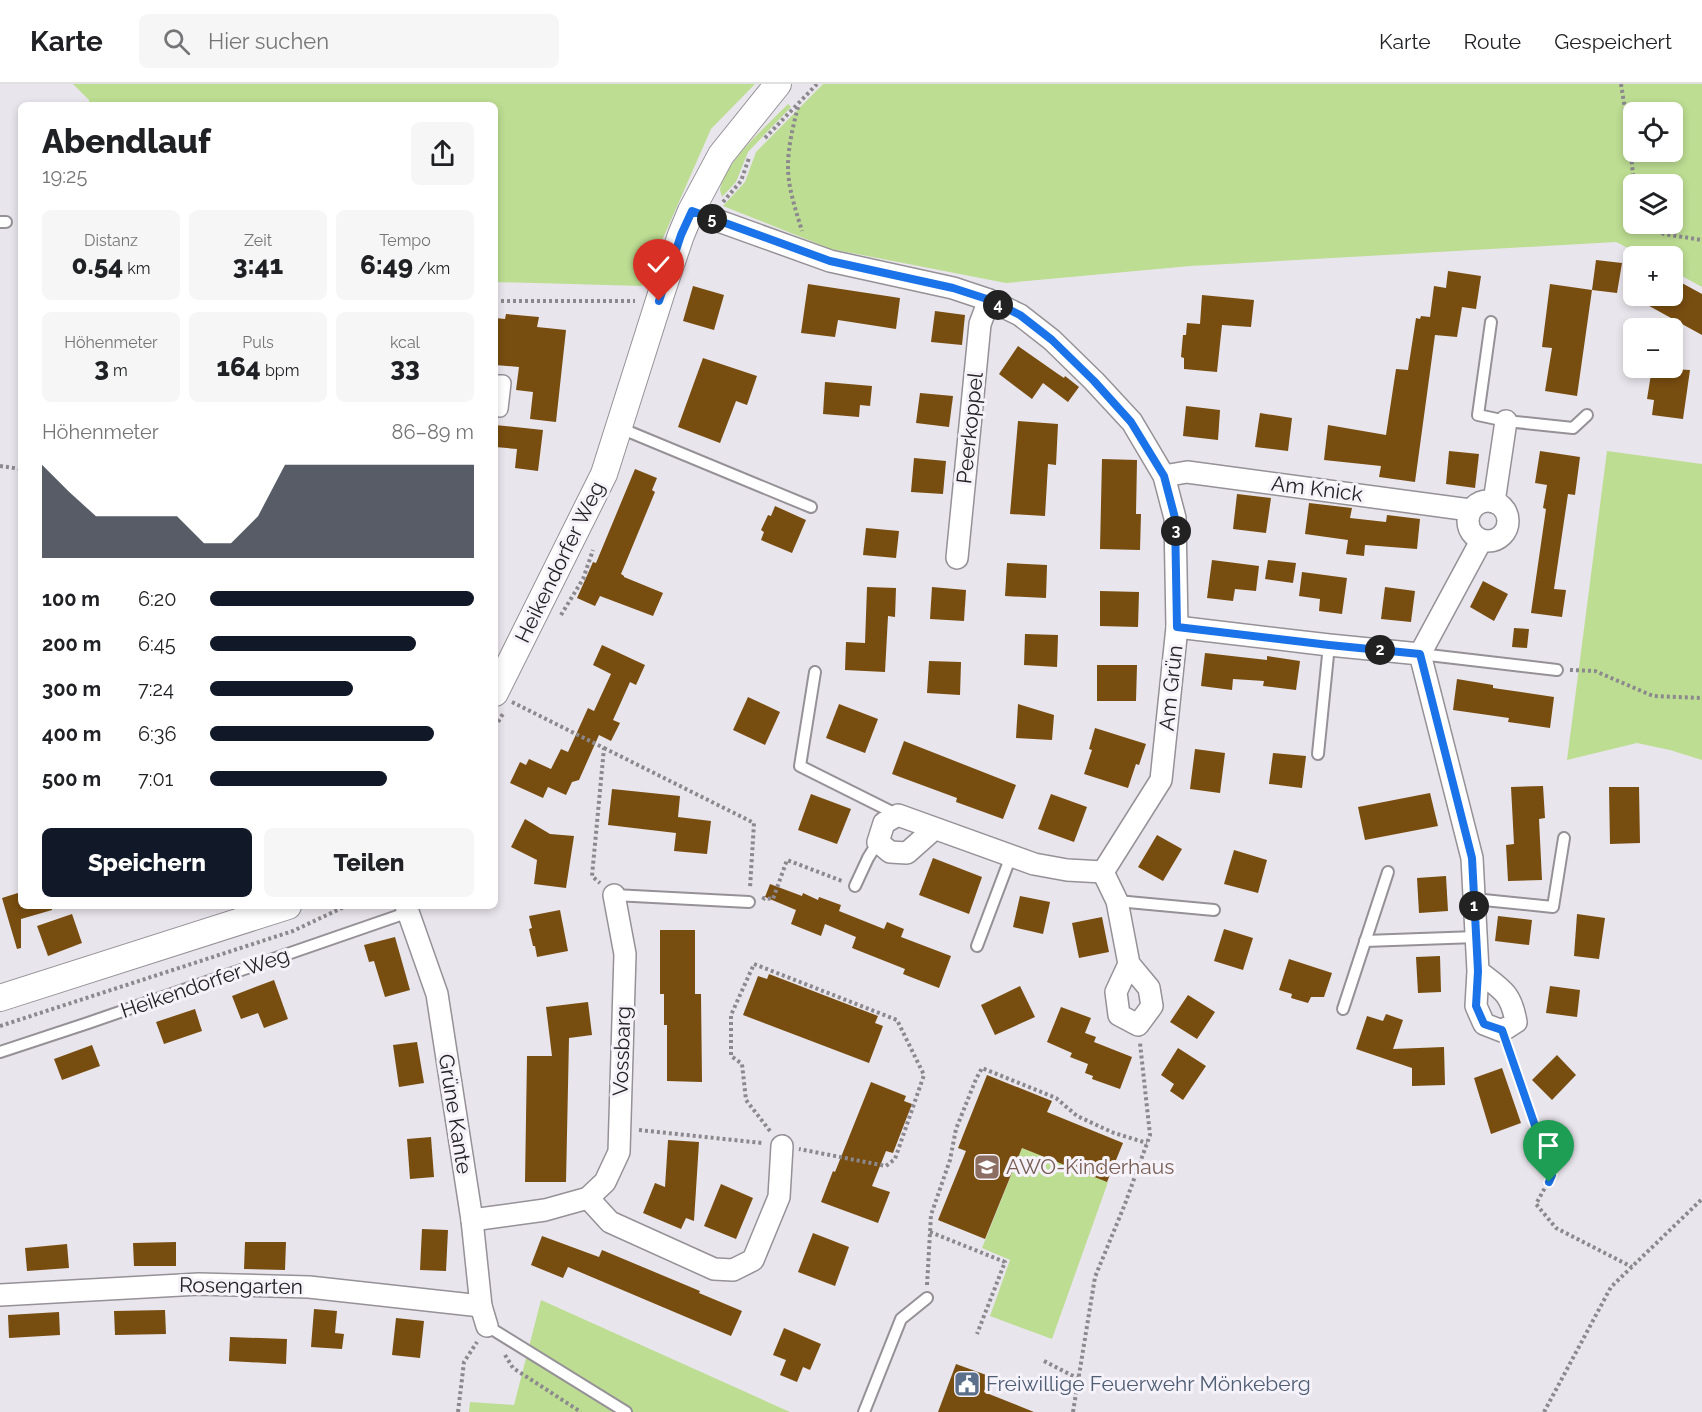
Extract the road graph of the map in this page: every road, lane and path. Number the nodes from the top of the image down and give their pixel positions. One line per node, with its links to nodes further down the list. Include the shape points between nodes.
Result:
1 (778, 84): 5 (street, Heikendorfer Weg, via 721,155)
2 (1621, 84): 4 (path)
3 (798, 106): 8 (path, via 788,167 795,209)
4 (1633, 174)
5 (692, 211): 8 (street, Am Grün); 17 (street, Heikendorfer Weg, via 662,291)
6 (1664, 234): 7 (path)
7 (1702, 240)
8 (809, 254): 9 (street, Am Grün)
9 (990, 300): 20 (street, Am Grün, via 1020,315 1094,381 1131,422); 25 (street, Peerkoppel, via 980,324)
10 (498, 301): 11 (path)
11 (628, 301)
12 (1491, 322): 16 (lane, via 1478,415)
13 (498, 382): 14 (street, via 503,383)
14 (498, 409)
15 (1587, 415): 16 (lane, via 1573,428)
16 (1506, 422): 21 (street)
17 (620, 428): 22 (lane); 31 (street, Heikendorfer Weg, via 604,474)
18 (0, 466): 19 (path)
19 (18, 469)
20 (1164, 476): 23 (street, Am Knick, via 1187,472); 26 (street, Am Grün, via 1175,518)
21 (1494, 502): 23 (street, Am Knick, via 1485,501); 24 (street, via 1507,514 1508,524 1499,539)
22 (811, 507)
23 (1470, 510): 24 (street, via 1468,528)
24 (1481, 541): 28 (street)
25 (957, 558)
26 (1177, 627): 27 (street); 40 (street, Am Grün, via 1161,780)
27 (1329, 645): 28 (street); 34 (lane)
28 (1420, 654): 29 (lane); 45 (street, via 1472,858)
29 (1557, 670): 32 (path, via 1595,671 1653,696)
30 (815, 672): 35 (lane, via 800,766)
31 (503, 697): 33 (path)
32 (1702, 698)
33 (604, 748): 43 (path, via 592,876); 47 (path, via 754,824)
34 (1318, 754)
35 (898, 815): 36 (street); 38 (street, via 884,824)
36 (934, 829): 38 (street, via 907,853 890,852); 39 (street)
37 (1564, 838): 45 (lane, via 1553,907)
38 (878, 842): 42 (lane)
39 (1011, 856): 40 (street, via 1067,870); 54 (lane)
40 (1103, 872): 46 (street)
41 (1388, 872): 53 (lane)
42 (855, 886): 44 (path, via 787,860)
43 (614, 895): 47 (lane); 63 (street, Vossbarg, via 625,954)
44 (773, 899)
45 (1474, 899): 52 (street)
46 (1117, 901): 51 (lane); 55 (street)
47 (749, 902)
48 (279, 909): 57 (street)
49 (340, 909): 60 (path, via 294,932)
50 (407, 909): 62 (lane, Heikendorfer Weg); 68 (street, Grüne Kante, via 436,994)
51 (1214, 910)
52 (1476, 937): 53 (lane); 56 (street)
53 (1365, 941): 58 (lane)
54 (977, 946)
55 (1129, 964): 59 (street, via 1149,988 1152,1006); 59 (street, via 1116,992 1119,1015)
56 (1478, 971): 61 (street, via 1476,1006 1484,1024); 61 (street, via 1507,994 1514,1006 1516,1022)
57 (0, 998)
58 (1343, 1009)
59 (1138, 1025): 64 (path, via 1150,1135)
60 (0, 1026)
61 (1502, 1030): 70 (path, via 1552,1175 1536,1204 1556,1228)
62 (0, 1052)
63 (619, 1127): 65 (path); 66 (street, Vossbarg, via 619,1152 605,1182)
64 (1147, 1143): 69 (path, via 1114,1133 1077,1116 1056,1098 982,1068 956,1129 931,1215); 76 (path, via 1095,1277)
65 (782, 1146): 65 (path, via 886,1166 895,1159 924,1074 897,1020 754,964 731,1014 731,1056 742,1064 746,1100); 66 (street, via 779,1197 753,1260 733,1270 714,1269 610,1222)
66 (588, 1198): 68 (street, via 545,1210)
67 (1702, 1199): 70 (path)
68 (472, 1220): 73 (street, Grüne Kante)
69 (930, 1232): 72 (path); 74 (path, via 1005,1262)
70 (1632, 1267): 82 (path, via 1611,1287)
71 (0, 1295): 73 (street, Rosengarten, via 221,1284 309,1287)
72 (927, 1298): 80 (lane, via 901,1319)
73 (484, 1316): 77 (path, via 464,1362); 78 (path, via 513,1368); 79 (lane)
74 (977, 1334)
75 (1044, 1361): 76 (path)
76 (1079, 1379): 81 (path)
77 (458, 1412)
78 (581, 1412)
79 (626, 1412)
80 (864, 1412)
81 (1073, 1412)
82 (1544, 1412)

